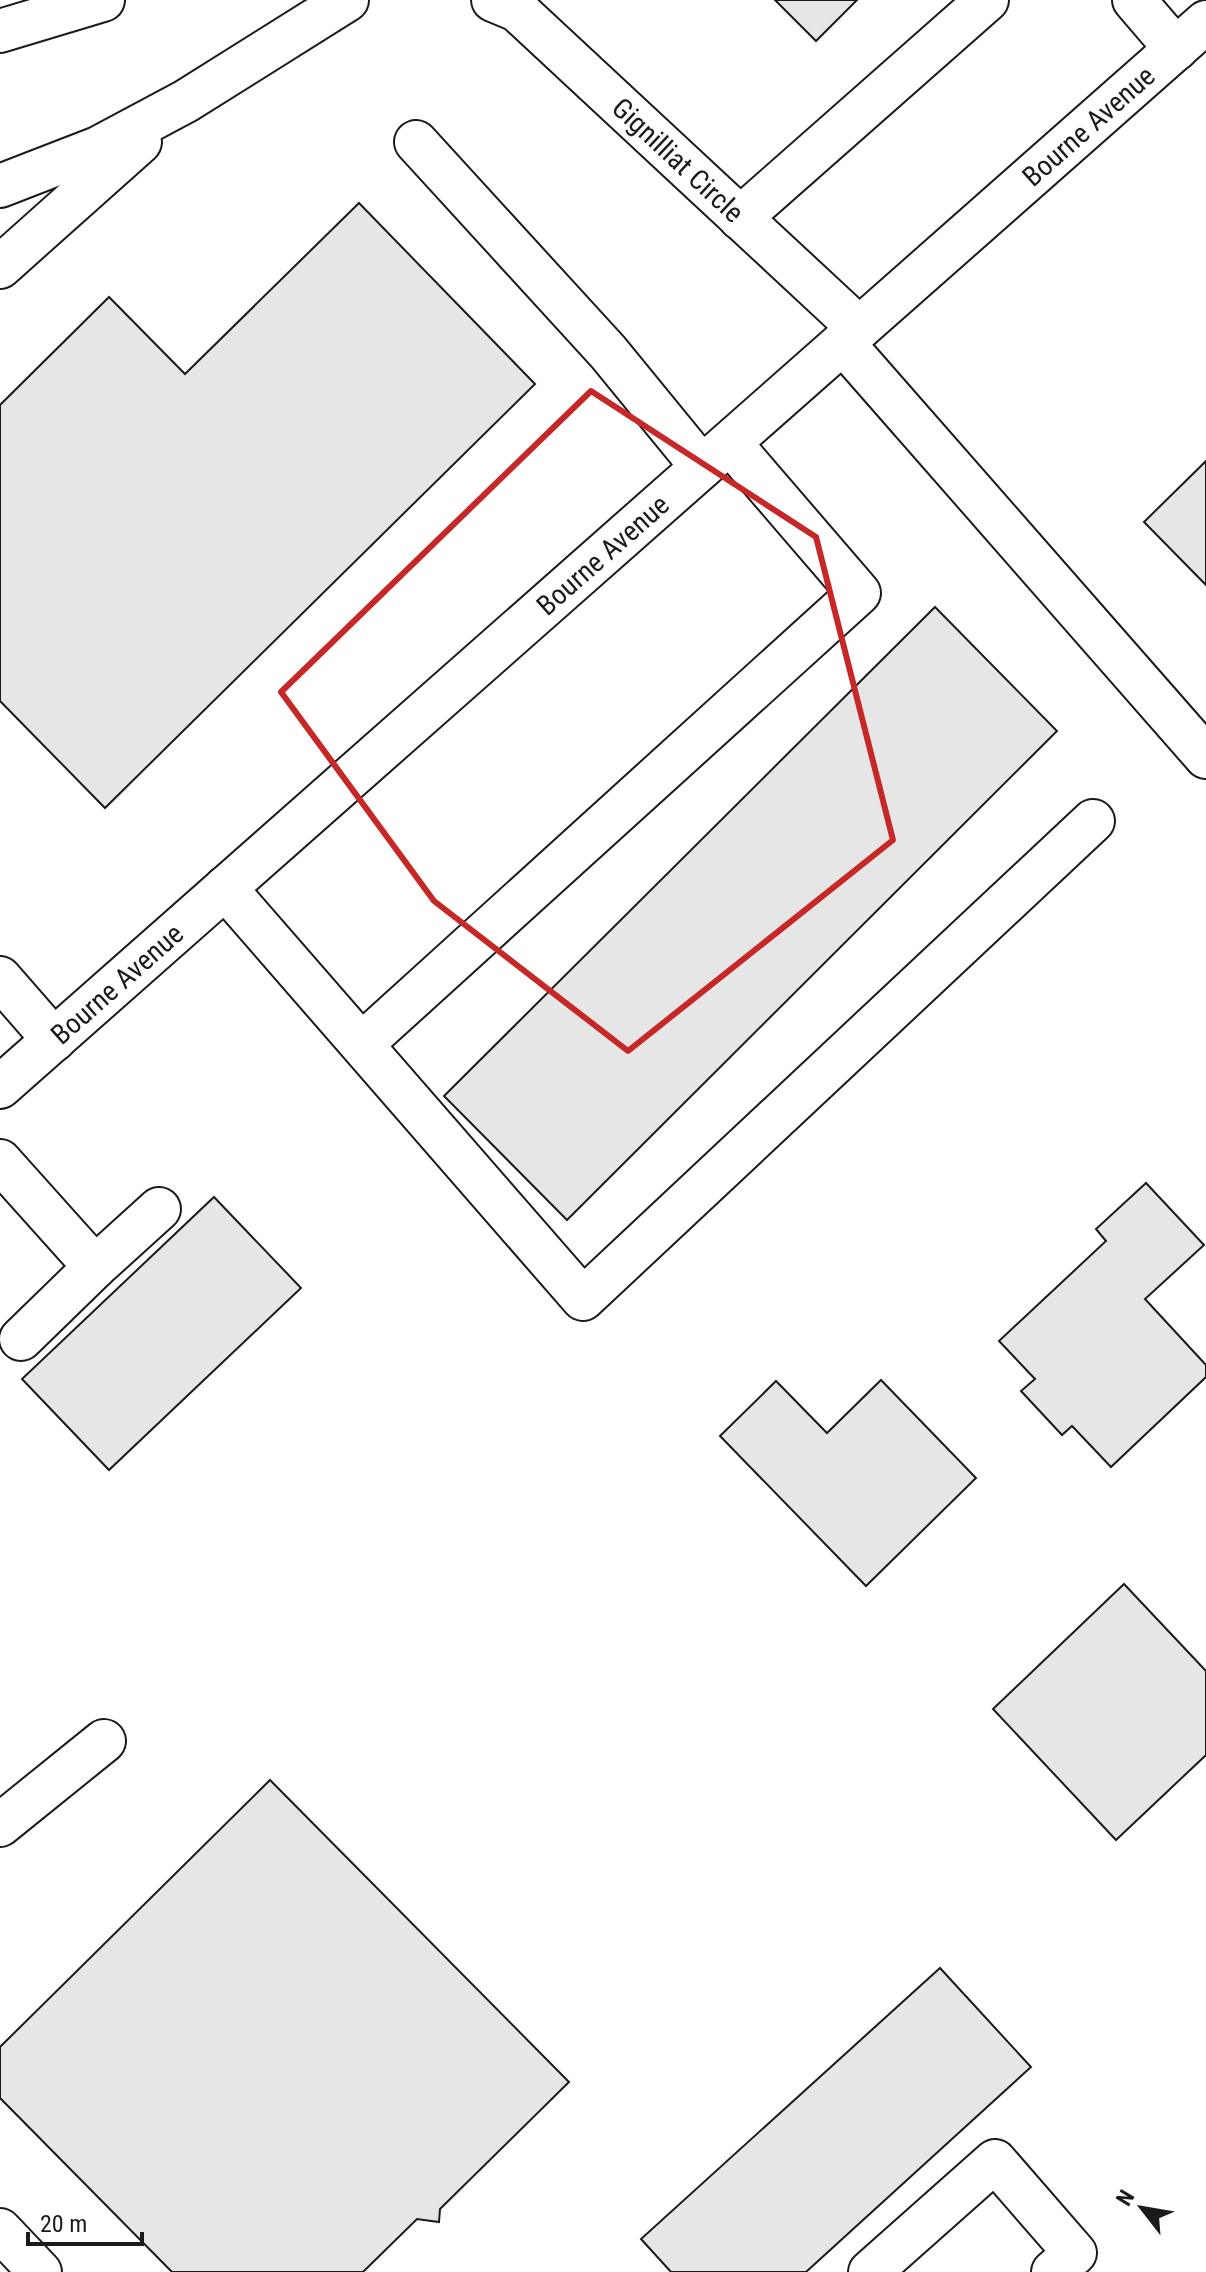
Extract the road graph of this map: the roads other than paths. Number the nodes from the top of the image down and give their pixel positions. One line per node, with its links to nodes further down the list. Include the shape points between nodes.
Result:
1 (103, 0): 6 (street)
2 (347, 0): 8 (street)
3 (987, 0): 11 (street)
4 (1134, 0): 7 (street)
5 (512, 3): 11 (street, Gignilliat Circle)
6 (0, 31)
7 (1191, 35): 13 (street, Bourne Avenue)
8 (186, 101): 10 (street, via 98,148); 12 (street)
9 (416, 142): 14 (street, via 608,352)
10 (0, 186)
11 (740, 218): 13 (street, Gignilliat Circle)
12 (0, 267)
13 (851, 336): 14 (street, Bourne Avenue); 15 (street, Gignilliat Circle)
14 (716, 455): 17 (street, Bourne Avenue); 20 (street, via 859,593)
15 (1206, 757)
16 (1093, 821): 20 (street, via 583,1299)
17 (225, 888): 19 (street, Bourne Avenue); 20 (street)
18 (0, 978): 19 (street)
19 (54, 1040): 21 (street, Bourne Avenue)
20 (362, 1044)
21 (0, 1087)
22 (0, 1161): 24 (street)
23 (159, 1209): 24 (street)
24 (95, 1267): 25 (street)
25 (21, 1339)
26 (104, 1741): 27 (street)
27 (0, 1825)
28 (0, 2230): 29 (street)
29 (40, 2272)
30 (870, 2272): 31 (street, via 995,2161 1075,2253)
31 (1053, 2272)

